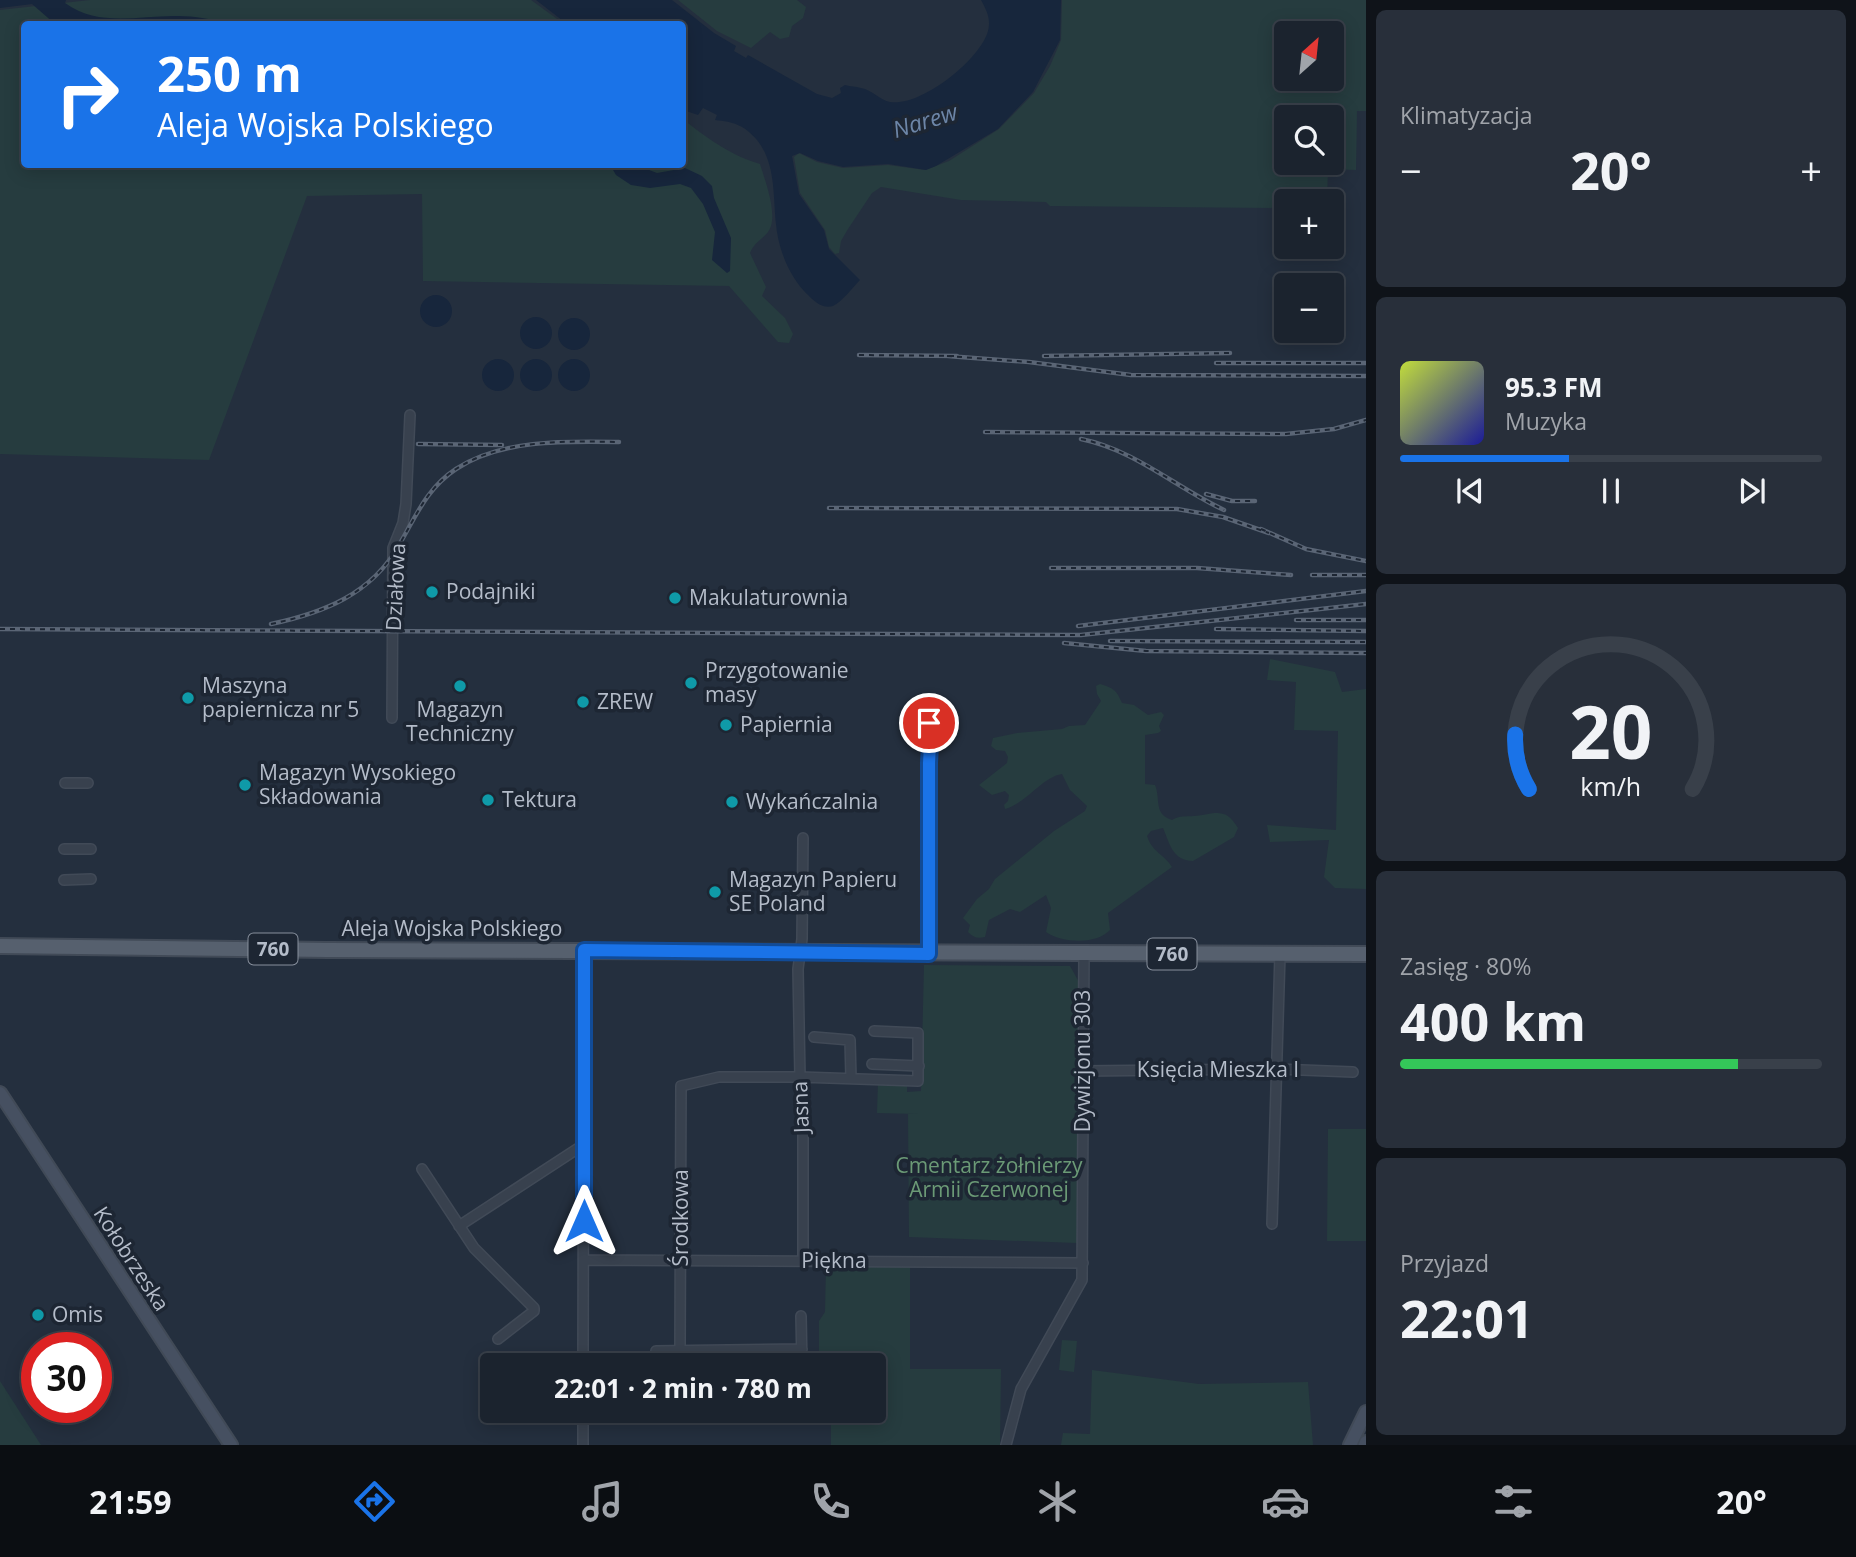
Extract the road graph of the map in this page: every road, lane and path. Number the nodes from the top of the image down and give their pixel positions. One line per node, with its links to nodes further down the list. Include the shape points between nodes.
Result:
1 (410, 415): 2 (street, Działowa, via 406,503 393,548)
2 (392, 718)
3 (929, 723): 15 (street)
4 (65, 783): 5 (street)
5 (88, 783)
6 (803, 838): 13 (street, Jasna)
7 (64, 849): 8 (street)
8 (91, 849)
9 (91, 879): 10 (street)
10 (64, 880)
11 (0, 946): 12 (main road, Aleja Wojska Polskiego / 760)
12 (584, 950): 13 (main road, Aleja Wojska Polskiego / 760); 28 (street)
13 (799, 953): 15 (main road, Aleja Wojska Polskiego / 760); 25 (street, Jasna)
14 (1084, 953): 15 (main road, Aleja Wojska Polskiego / 760); 16 (main road, Aleja Wojska Polskiego / 760); 23 (street, Dywizjonu 303)
15 (929, 954)
16 (1280, 954): 17 (main road, Aleja Wojska Polskiego / 760); 22 (street)
17 (1366, 954)
18 (874, 1031): 21 (street, via 917,1032)
19 (814, 1037): 26 (street, via 850,1040)
20 (872, 1064): 21 (street)
21 (919, 1066): 26 (street, via 918,1081)
22 (1277, 1069): 23 (street, Księcia Mieszka I); 24 (street, Księcia Mieszka I); 30 (street)
23 (1083, 1070): 35 (street, Dywizjonu 303)
24 (1353, 1072)
25 (800, 1077): 26 (street); 33 (street, Środkowa, via 719,1077 681,1086); 34 (street, Jasna)
26 (851, 1078)
27 (0, 1093): 45 (street, Kołobrzeska)
28 (584, 1147): 31 (street); 32 (street)
29 (422, 1169): 31 (street)
30 (1272, 1224)
31 (459, 1226): 37 (street, via 478,1253 535,1309)
32 (584, 1259): 33 (street, Piękna); 41 (street)
33 (681, 1260): 34 (street, Piękna); 39 (street, Środkowa)
34 (803, 1261): 35 (street, Piękna)
35 (1083, 1263): 47 (street, Dywizjonu 303, via 1082,1280 1021,1389)
36 (801, 1316): 38 (street)
37 (498, 1339)
38 (802, 1349): 39 (street); 42 (street)
39 (680, 1350): 40 (street)
40 (656, 1351)
41 (583, 1353)
42 (802, 1353)
43 (1366, 1412): 48 (street)
44 (583, 1423): 46 (street)
45 (231, 1445)
46 (583, 1445)
47 (1006, 1445)
48 (1350, 1445)

